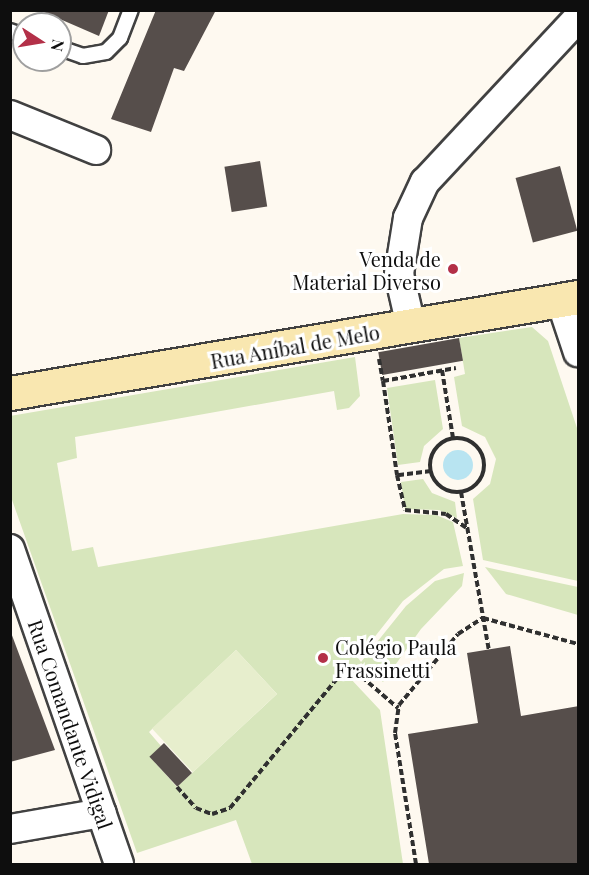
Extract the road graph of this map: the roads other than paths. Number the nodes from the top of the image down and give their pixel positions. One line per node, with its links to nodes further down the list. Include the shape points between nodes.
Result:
1 (131, 10): 3 (lane, via 120,38 106,52 83,56)
2 (579, 18): 7 (street, via 426,182 408,218 399,274)
3 (72, 52)
4 (10, 115): 5 (street)
5 (96, 150)
6 (570, 299): 7 (street, Rua Aníbal de Melo); 8 (street)
7 (411, 326): 9 (street, Rua Aníbal de Melo)
8 (579, 352)
9 (10, 393)
10 (10, 549): 11 (street, Rua Comandante Vidigal)
11 (102, 813): 12 (street); 13 (street, Rua Comandante Vidigal)
12 (10, 829)
13 (119, 864)

